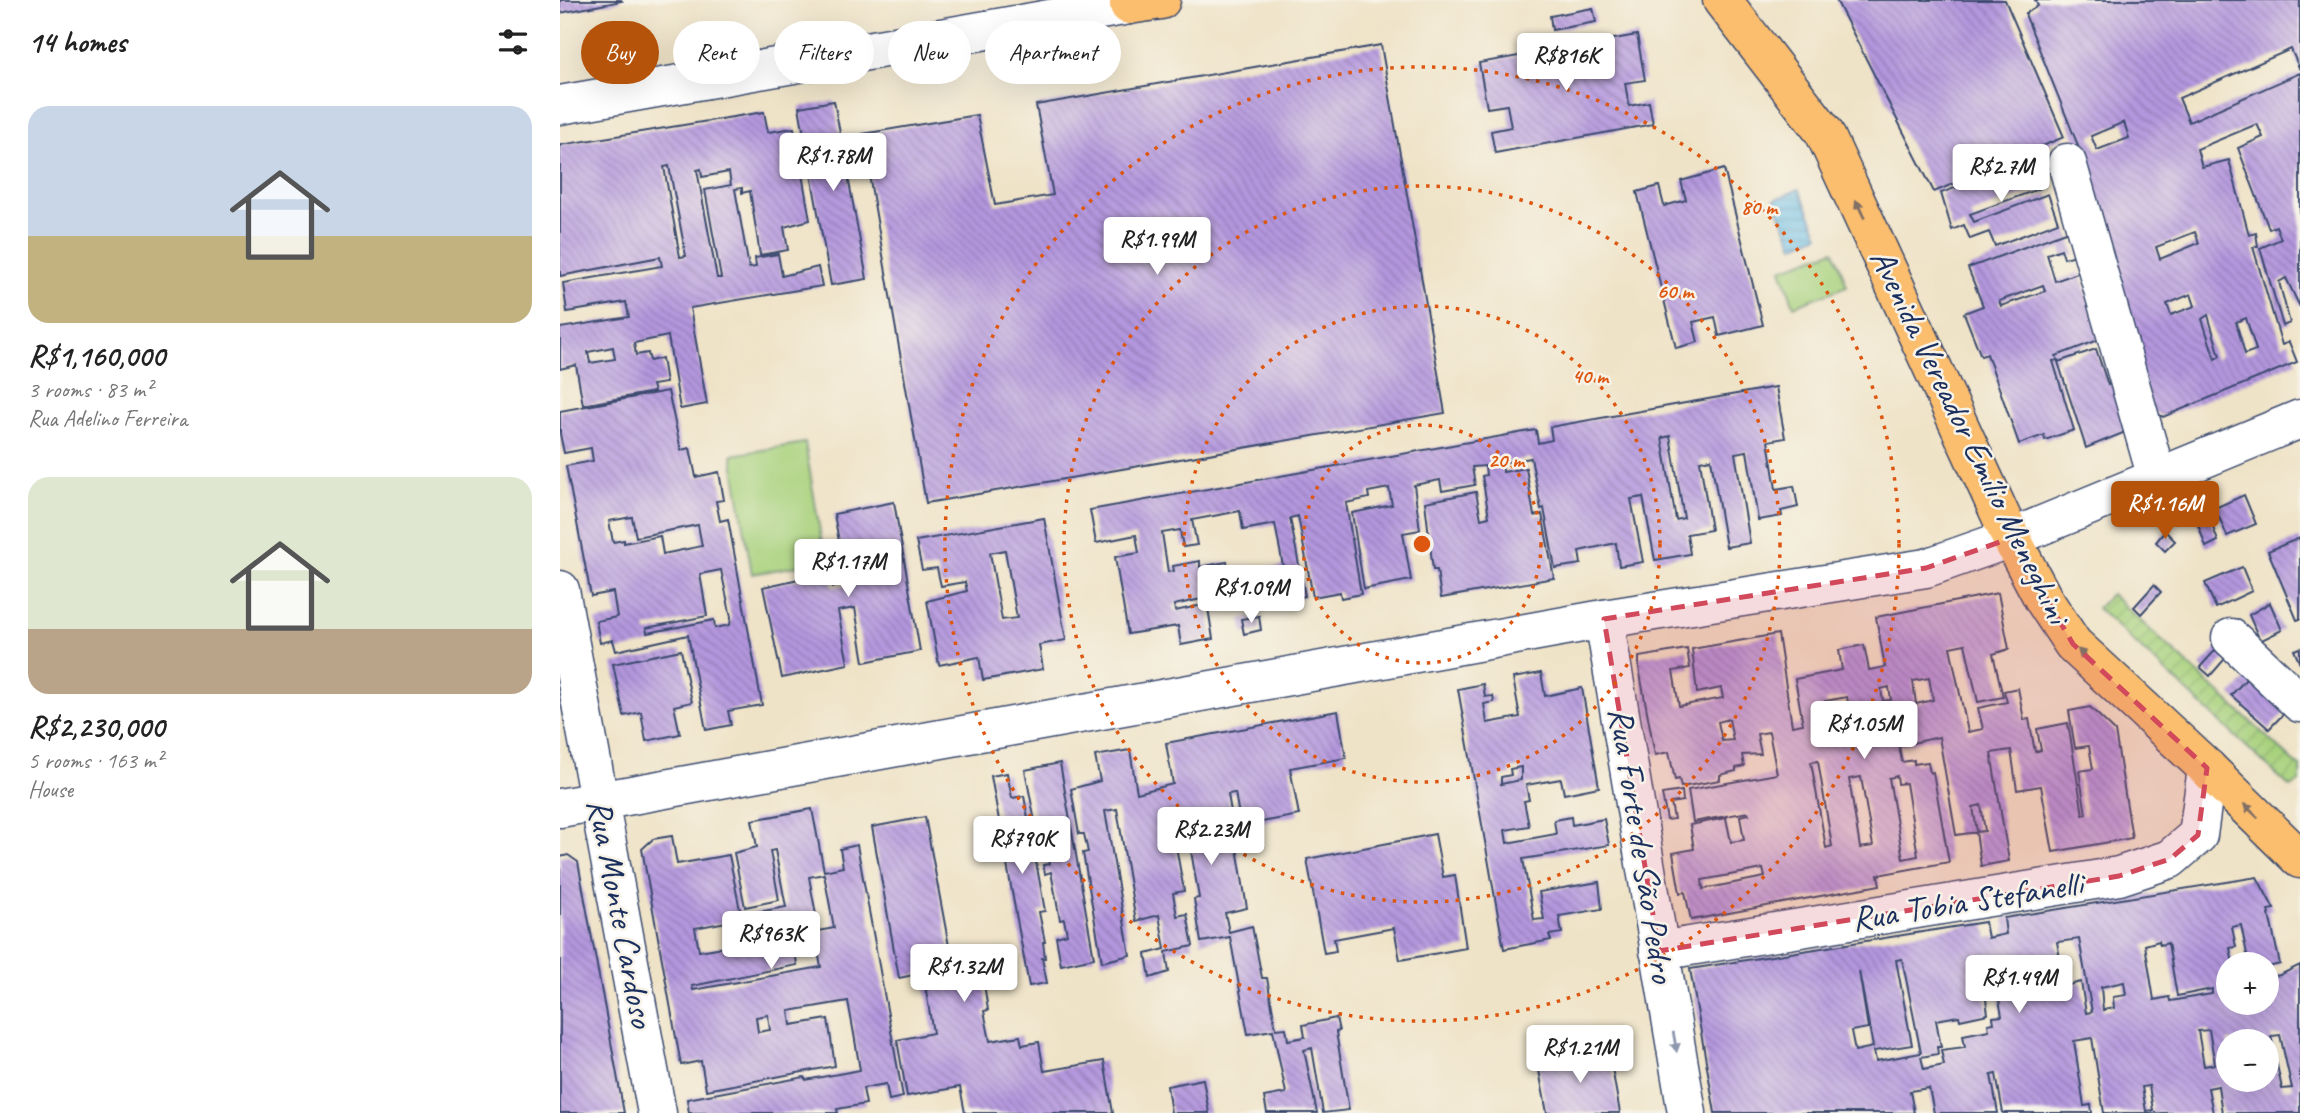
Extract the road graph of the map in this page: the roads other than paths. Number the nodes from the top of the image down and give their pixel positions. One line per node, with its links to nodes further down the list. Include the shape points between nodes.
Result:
1 (1722, 0): 7 (main road, Avenida Vereador Emílio Meneghini, one-way to 1, via 1825,132)
2 (1140, 2): 3 (street)
3 (560, 104)
4 (2067, 163): 6 (street)
5 (2300, 419): 6 (street)
6 (2157, 478): 7 (street)
7 (2011, 538): 9 (street, via 1926,568); 12 (main road, Avenida Vereador Emílio Meneghini, one-way to 7, via 2073,644)
8 (560, 590): 13 (street, Rua Monte Cardoso)
9 (1604, 619): 13 (street); 16 (street, Rua Forte de São Pedro)
10 (2231, 638): 11 (street)
11 (2300, 703)
12 (2207, 768): 15 (main road, Avenida Vereador Emílio Meneghini, one-way to 12); 16 (street, Rua Tobia Stefanelli, via 2198,835 2170,859 2119,876)
13 (600, 801): 14 (street); 17 (street, Rua Monte Cardoso)
14 (560, 808)
15 (2300, 859)
16 (1659, 950): 18 (street, Rua Forte de São Pedro, one-way to 18)
17 (657, 1113)
18 (1687, 1113)

